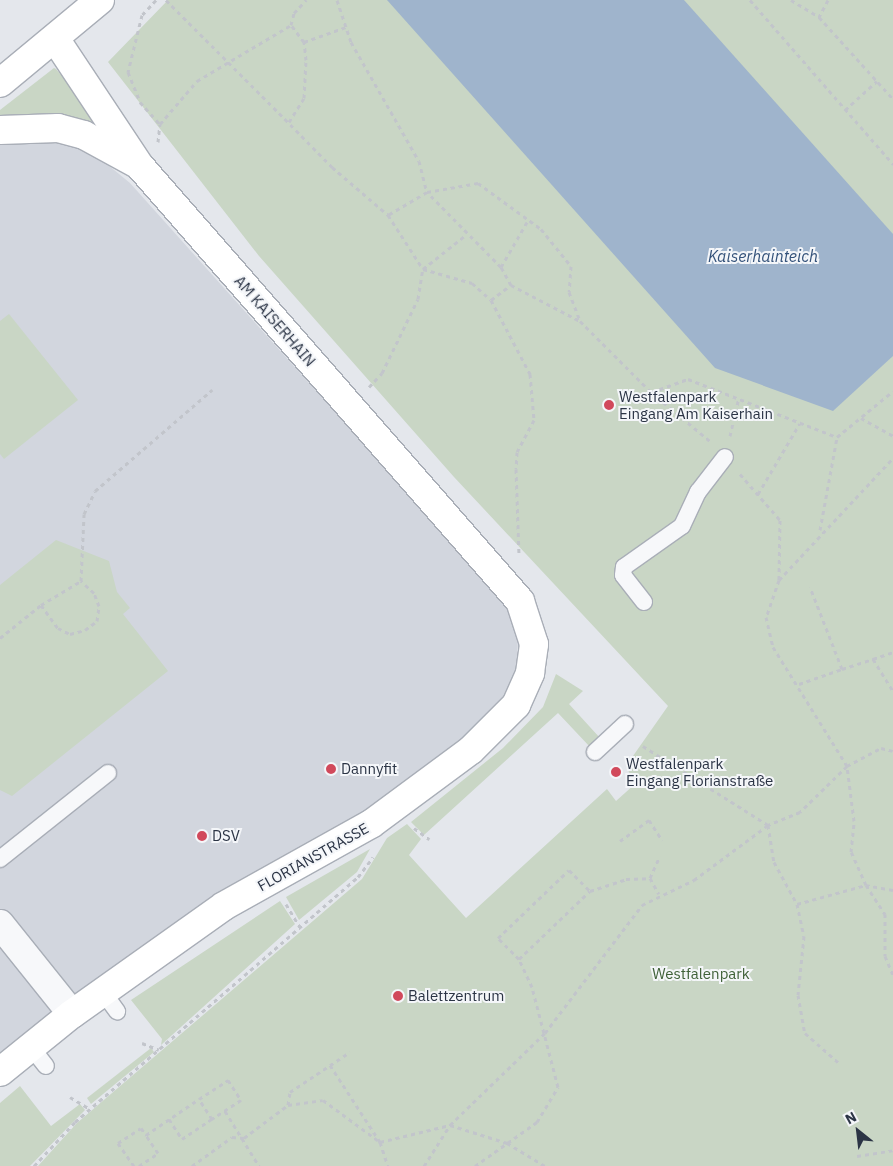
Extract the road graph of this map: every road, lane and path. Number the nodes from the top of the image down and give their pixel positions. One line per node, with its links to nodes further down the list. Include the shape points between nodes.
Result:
1 (100, 0): 12 (street)
2 (156, 0): 19 (path, via 142,14 128,72 140,102)
3 (166, 0): 18 (path, bridge)
4 (306, 0): 10 (path, via 294,13)
5 (337, 0): 11 (path)
6 (750, 0): 17 (path)
7 (791, 0): 9 (path)
8 (828, 0): 9 (path)
9 (819, 17): 14 (path)
10 (290, 25): 13 (path); 19 (path, via 197,81)
11 (346, 26): 13 (path); 23 (path, via 419,161)
12 (56, 40): 15 (street); 21 (street, AM KAISERHAIN)
13 (304, 42): 18 (path, via 304,98)
14 (877, 81): 16 (path); 17 (path)
15 (0, 83)
16 (893, 99)
17 (845, 110): 22 (path)
18 (289, 122): 24 (path, via 332,167)
19 (160, 124): 21 (path)
20 (0, 130): 21 (street, via 58,128)
21 (148, 158): 37 (street, AM KAISERHAIN)
22 (893, 164)
23 (427, 192): 24 (path); 25 (path, via 478,183 513,206); 26 (path)
24 (388, 215): 28 (path)
25 (527, 222): 27 (path); 31 (path, via 541,229 571,266 570,292)
26 (467, 234): 27 (path); 28 (path)
27 (502, 266): 29 (path)
28 (423, 269): 30 (path, via 472,283); 37 (path, via 418,299 382,373)
29 (511, 285): 30 (path); 31 (path)
30 (491, 300): 48 (path, via 530,374 534,420 517,452)
31 (580, 321): 32 (path)
32 (633, 374)
33 (212, 390): 46 (path, via 96,491 84,514)
34 (893, 391): 38 (path)
35 (651, 392): 36 (path, via 688,378)
36 (738, 400): 39 (path); 42 (path)
37 (350, 408): 48 (street, AM KAISERHAIN)
38 (861, 418): 40 (path); 41 (path)
39 (800, 422): 41 (path); 44 (path)
40 (893, 436)
41 (838, 437): 45 (path)
42 (725, 457): 49 (lane, via 698,492 682,526 624,567 623,575)
43 (893, 458): 45 (path)
44 (758, 494)
45 (819, 532): 55 (path, via 778,580 766,617 773,647)
46 (81, 581): 50 (path); 50 (path, via 94,593 99,606 97,621 85,630 70,634 58,628)
47 (810, 587): 54 (path)
48 (515, 595): 82 (street, FLORIANSTRASSE, via 534,644 530,673 516,706 471,750 371,824 224,906 110,1001)
49 (644, 602)
50 (40, 605): 51 (path)
51 (0, 638)
52 (893, 652): 53 (path)
53 (873, 659): 54 (path); 56 (path)
54 (842, 669): 55 (path)
55 (799, 684): 61 (path)
56 (893, 691)
57 (625, 724): 60 (lane)
58 (643, 746): 64 (path)
59 (893, 751): 61 (path, via 881,748)
60 (595, 752)
61 (847, 766): 64 (path, via 800,812); 72 (path, via 854,821 851,852)
62 (108, 773): 70 (lane)
63 (406, 820): 65 (path)
64 (768, 826): 75 (path, via 694,880); 77 (path, via 774,862)
65 (429, 839)
66 (662, 840): 67 (path, via 649,820)
67 (620, 841)
68 (376, 849): 79 (path, via 358,876)
69 (660, 856): 71 (path)
70 (0, 859)
71 (650, 878): 74 (path, via 626,879); 75 (path)
72 (866, 885): 73 (path); 77 (path); 81 (path, via 885,914 885,956)
73 (893, 890)
74 (590, 891): 80 (path); 80 (path, via 570,870 498,938)
75 (659, 894): 83 (path, via 642,905)
76 (281, 895): 79 (path)
77 (797, 904): 87 (path, via 804,936 798,995 805,1034)
78 (0, 924): 82 (street)
79 (299, 926): 85 (path)
80 (519, 958): 83 (path)
81 (893, 975)
82 (72, 1014): 89 (street, FLORIANSTRASSE, via 38,1057)
83 (545, 1033): 97 (path); 101 (path, via 558,1087 537,1122)
84 (142, 1043): 85 (path)
85 (159, 1051): 93 (path)
86 (350, 1052): 88 (path)
87 (840, 1064)
88 (330, 1065): 92 (path, via 290,1092); 100 (path)
89 (0, 1072)
90 (70, 1097): 93 (path)
91 (199, 1099): 94 (path, via 228,1080 241,1100); 95 (path); 96 (path)
92 (288, 1105): 99 (path); 100 (path, via 323,1100)
93 (90, 1109): 104 (path)
94 (225, 1111): 95 (path); 99 (path)
95 (212, 1119): 96 (path, via 182,1139)
96 (169, 1120): 98 (path)
97 (450, 1125): 100 (path); 101 (path); 110 (path)
98 (146, 1135): 105 (path, via 141,1128 118,1143); 106 (path, via 158,1153)
99 (244, 1138): 107 (path, via 232,1138); 108 (path)
100 (380, 1142): 109 (path)
101 (507, 1143): 111 (path); 112 (path)
102 (893, 1150): 103 (path)
103 (856, 1156)
104 (34, 1166)
105 (134, 1166)
106 (139, 1166)
107 (192, 1166)
108 (259, 1166)
109 (388, 1166)
110 (424, 1166)
111 (475, 1166)
112 (545, 1166)

